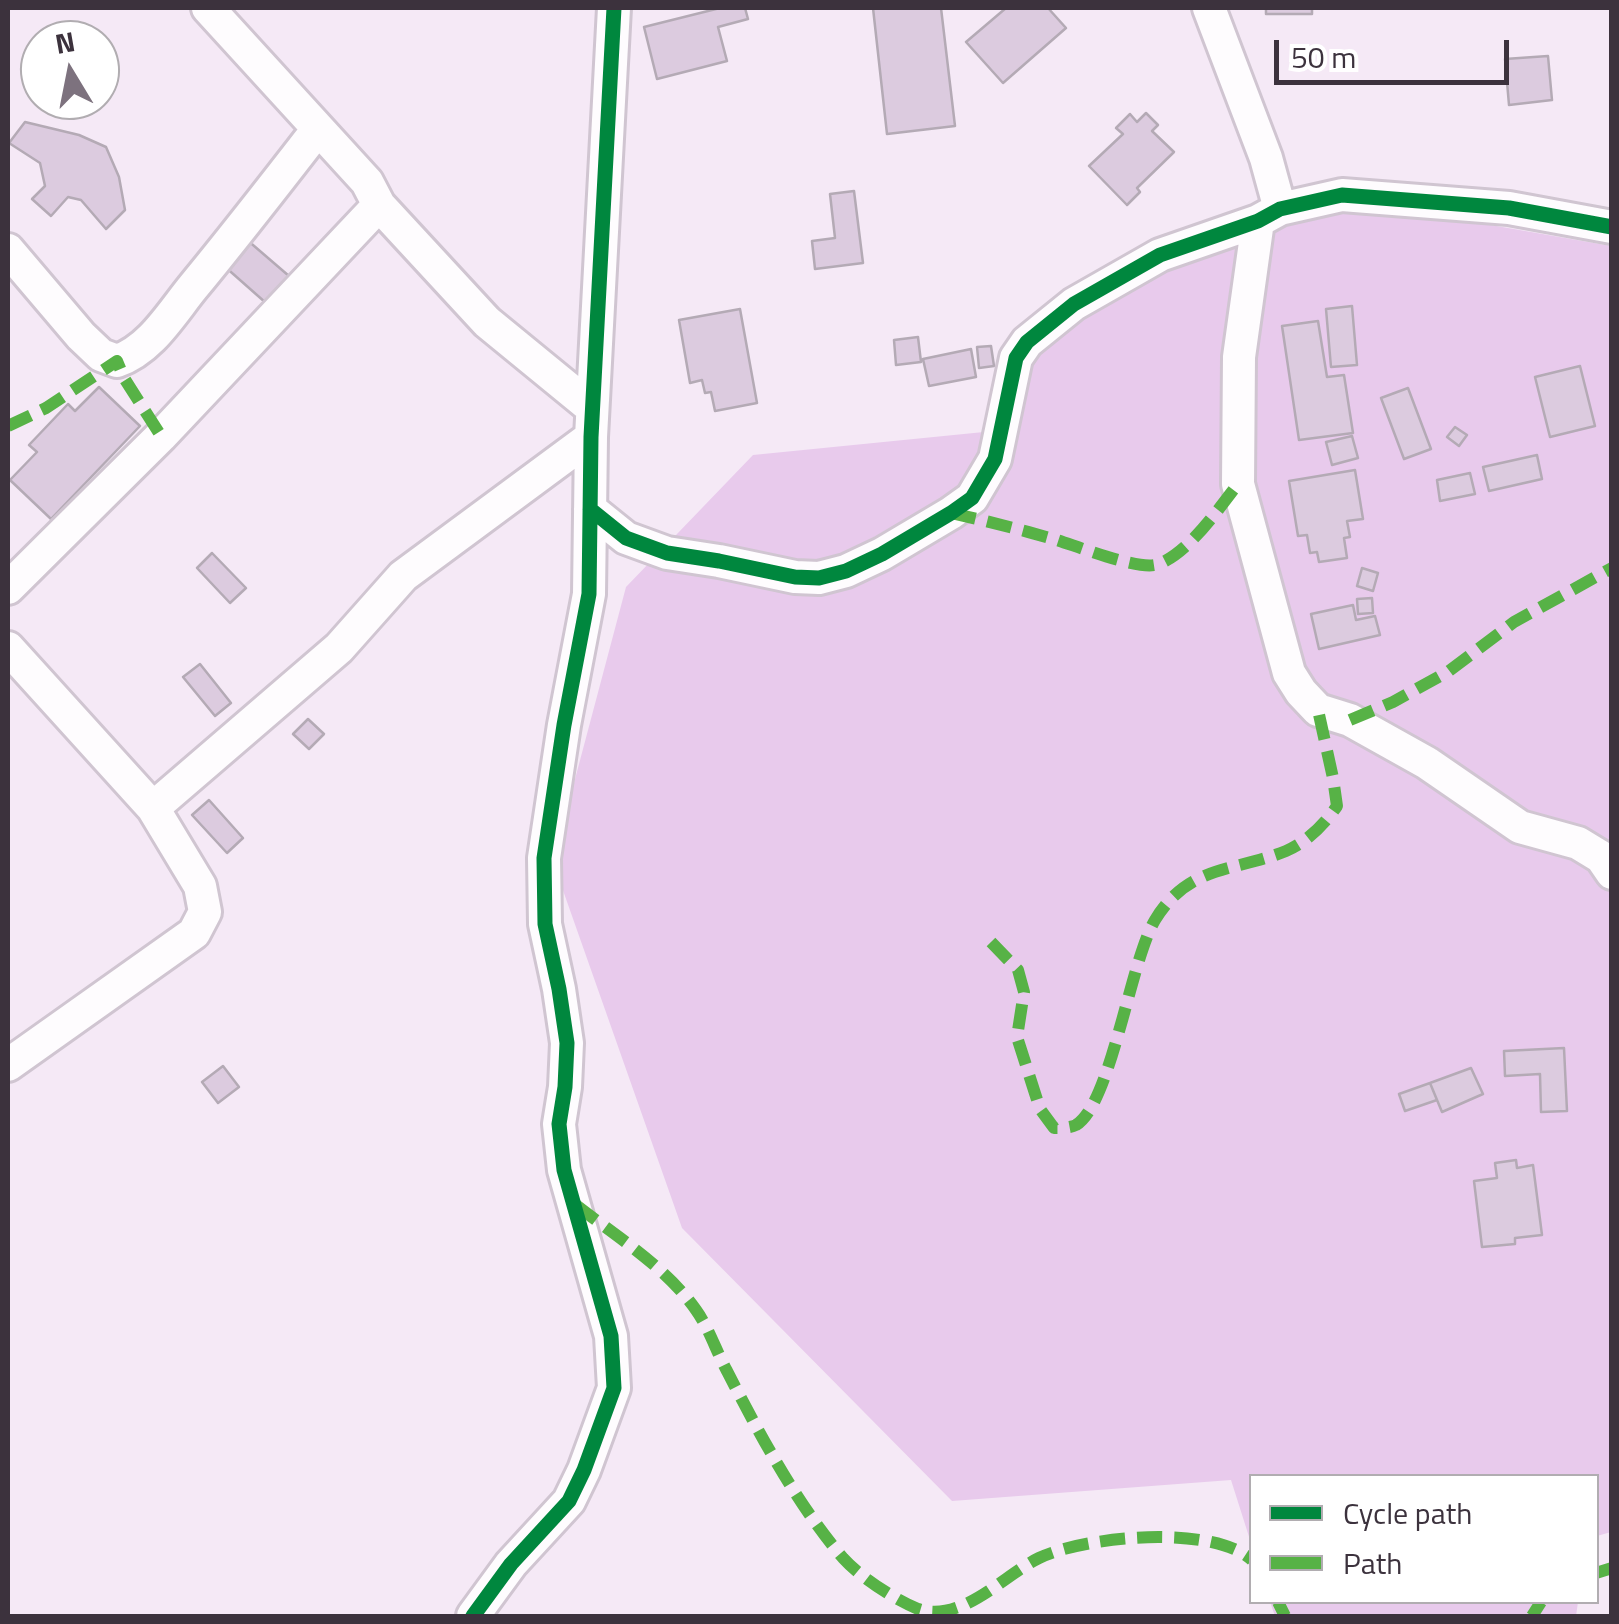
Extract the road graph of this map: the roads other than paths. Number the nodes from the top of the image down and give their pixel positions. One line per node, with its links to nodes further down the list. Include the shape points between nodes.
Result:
1 (208, 8): 4 (street)
2 (614, 8): 9 (street)
3 (1210, 8): 6 (street, via 1266,158)
4 (318, 129): 5 (street, via 368,182); 8 (street, via 152,339 117,362 81,336)
5 (379, 205): 9 (street); 11 (street)
6 (1269, 215): 7 (street, via 1342,195 1509,208); 10 (street, via 1160,255 1046,325 1016,358 996,459 972,498 846,571 795,577 667,554 626,538); 14 (street, via 1239,357 1238,484 1289,673 1318,710 1427,763 1520,827 1578,843)
7 (1612, 226)
8 (8, 250)
9 (592, 423): 10 (street); 13 (street, via 403,576 339,648)
10 (590, 509): 16 (street, via 589,594 544,858 545,924 567,1043 559,1124 564,1170 610,1336 614,1388 569,1501)
11 (8, 588)
12 (8, 648): 13 (street)
13 (154, 808): 15 (street, via 200,886 206,912 194,933)
14 (1612, 873)
15 (8, 1064)
16 (473, 1616)

